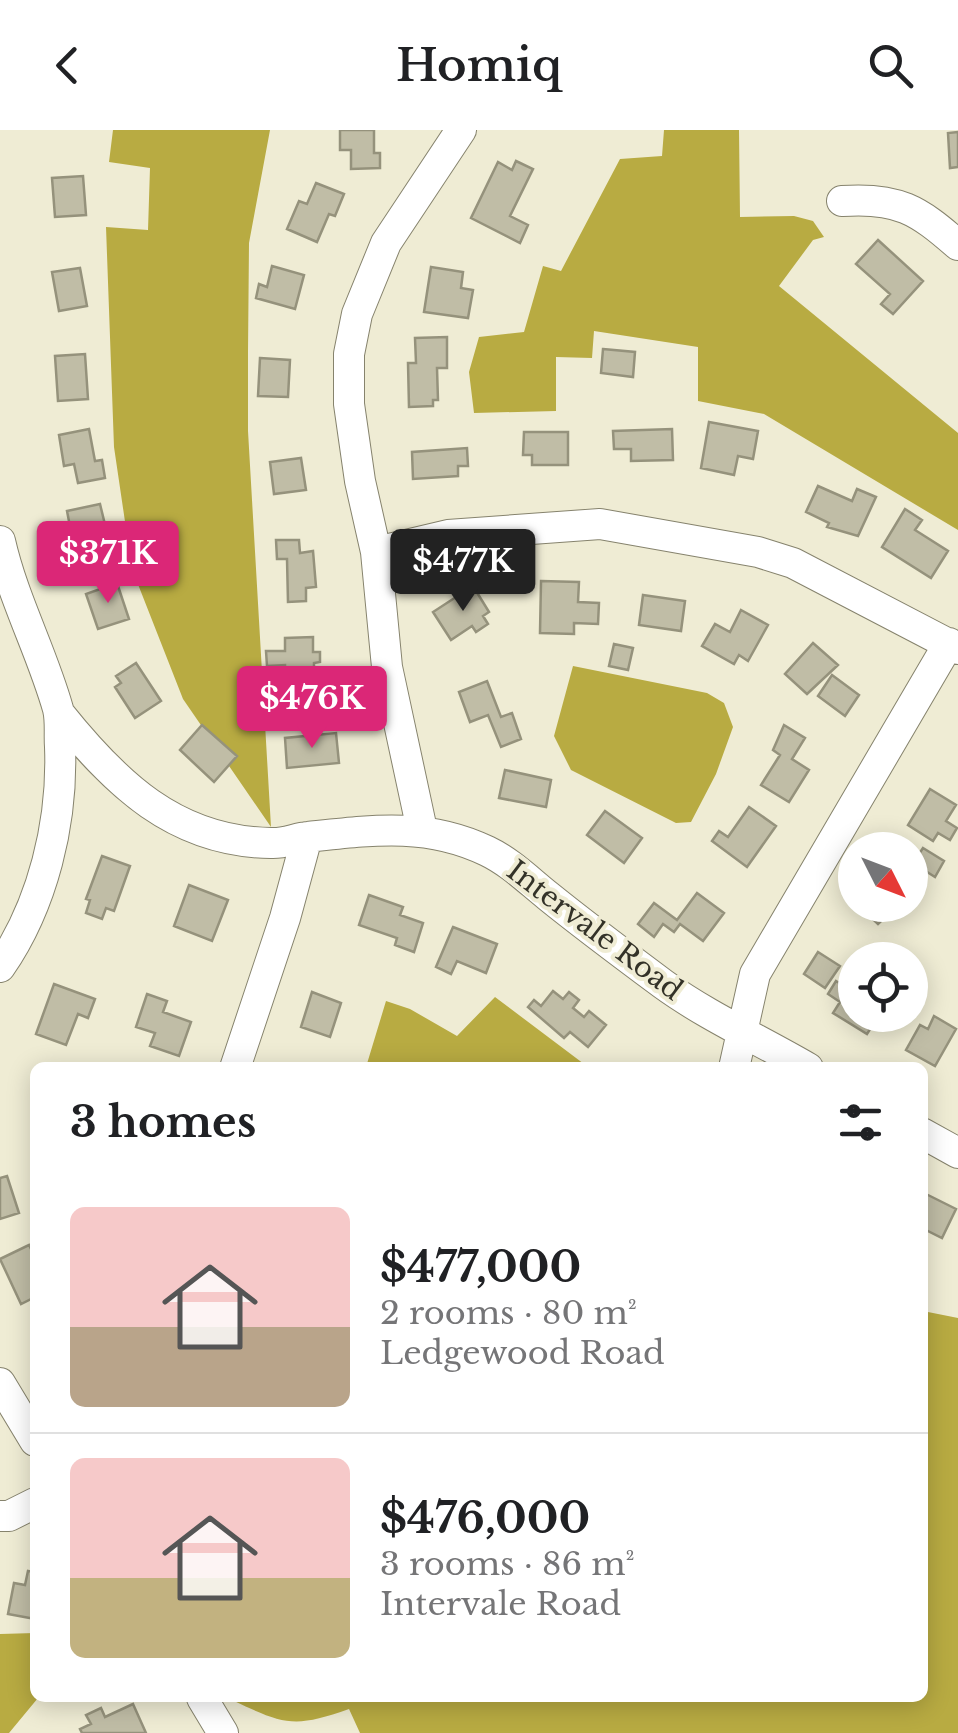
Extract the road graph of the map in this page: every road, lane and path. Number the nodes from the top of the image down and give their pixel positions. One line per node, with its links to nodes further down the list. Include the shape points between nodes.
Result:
1 (461, 130): 4 (street, via 386,243 357,314 349,404)
2 (842, 201): 3 (street, via 913,209)
3 (958, 246)
4 (376, 552): 6 (street, via 448,536 600,524 793,563); 8 (street, via 386,667)
5 (1, 554): 7 (street)
6 (953, 646): 11 (street, via 755,974)
7 (59, 713): 9 (street, Intervale Road, via 155,810 206,835 273,844); 10 (street, via 62,781 46,868)
8 (422, 830): 9 (street, Intervale Road); 11 (street, Intervale Road, via 488,851 518,869 668,987)
9 (308, 837): 12 (street)
10 (0, 968)
11 (742, 1030): 13 (street); 14 (street, Intervale Road)
12 (237, 1062)
13 (735, 1062)
14 (798, 1062)
15 (928, 1136): 16 (street)
16 (958, 1153)
17 (0, 1384): 18 (street)
18 (30, 1433)
19 (30, 1506): 20 (street)
20 (0, 1516)
21 (204, 1702): 22 (street)
22 (223, 1733)

